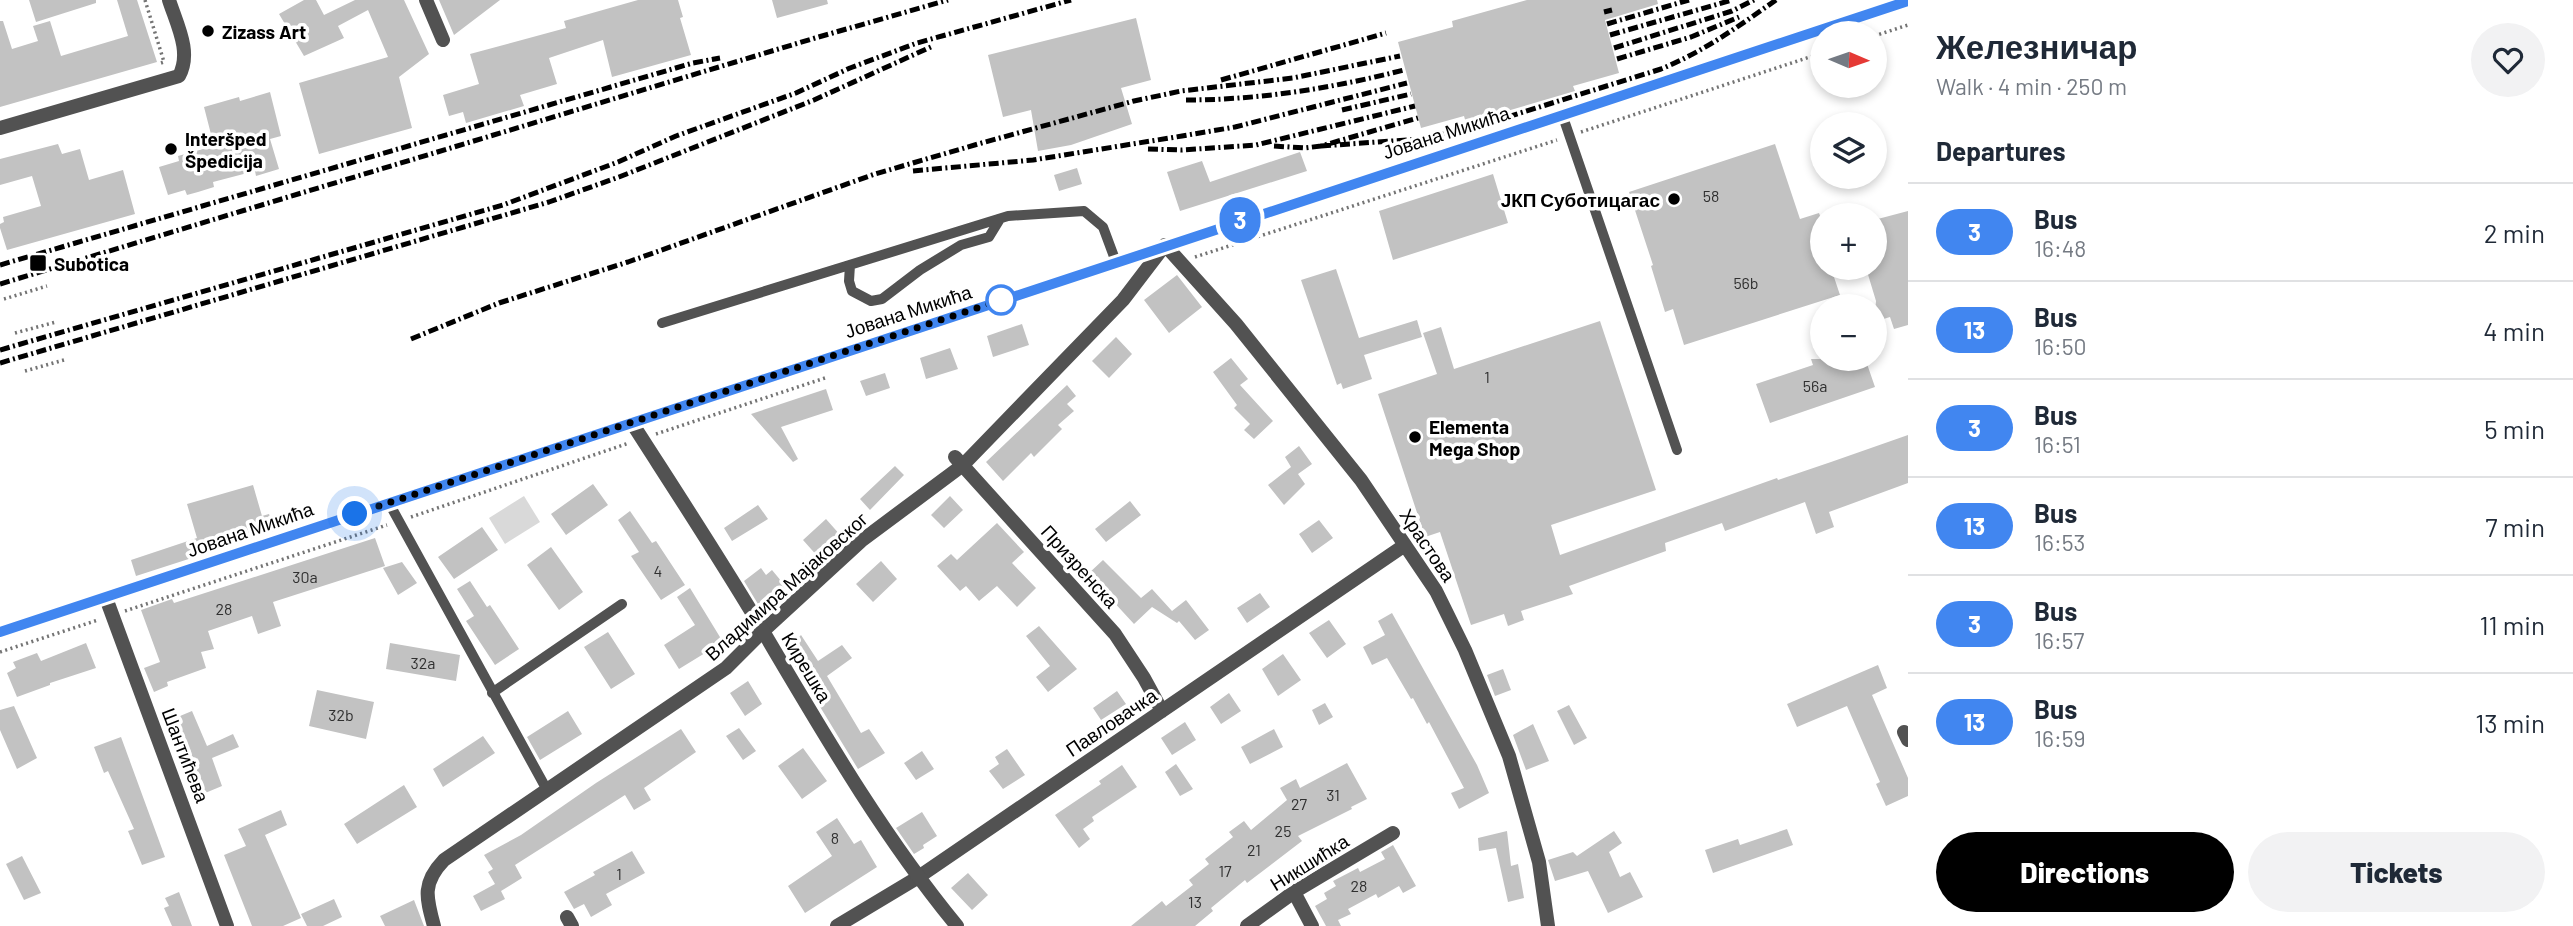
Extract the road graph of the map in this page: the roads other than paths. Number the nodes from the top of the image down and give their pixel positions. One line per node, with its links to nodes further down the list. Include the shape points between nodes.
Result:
1 (169, 0): 6 (street, via 184,44 186,64 179,76)
2 (426, 0): 4 (street)
3 (1908, 1): 5 (street, Јована Микића)
4 (443, 40)
5 (1562, 114): 8 (street, Јована Микића); 13 (lane)
6 (0, 128)
7 (1000, 219): 9 (lane, via 1084,211 1103,227); 10 (lane); 10 (lane, via 989,237 961,245 882,299 872,301 852,291)
8 (1165, 245): 9 (street, Јована Микића); 14 (street, Владимира Мајаковског, via 1123,300); 16 (street, Храстова, via 1303,405)
9 (1116, 262): 12 (street, Јована Микића)
10 (850, 265): 11 (lane)
11 (662, 323)
12 (632, 423): 15 (street, Јована Микића); 19 (street, Кирешка)
13 (1677, 450)
14 (959, 461): 19 (street, Владимира Мајаковског); 22 (street, Призренска, via 1115,634)
15 (389, 503): 17 (street, Јована Микића); 21 (lane)
16 (1405, 545): 22 (street, Павловачка); 33 (street, Храстова, via 1436,590 1508,756 1539,862)
17 (106, 598): 20 (street, Јована Микића); 27 (street, Шантићева)
18 (622, 604): 21 (lane)
19 (762, 631): 23 (street, Владимира Мајаковског, via 726,668); 25 (street, Кирешка)
20 (0, 632)
21 (492, 693): 23 (lane)
22 (1162, 711): 25 (street, Павловачка)
23 (547, 790): 28 (street, Владимира Мајаковског, via 433,872 427,887)
24 (1393, 833): 26 (street, Никшићка)
25 (917, 878): 29 (street, Павловачка); 30 (street, Кирешка)
26 (1294, 892): 31 (street, Никшићка); 32 (street)
27 (228, 926)
28 (434, 926)
29 (837, 926)
30 (957, 926)
31 (1247, 926)
32 (1312, 926)
33 (1548, 926)

